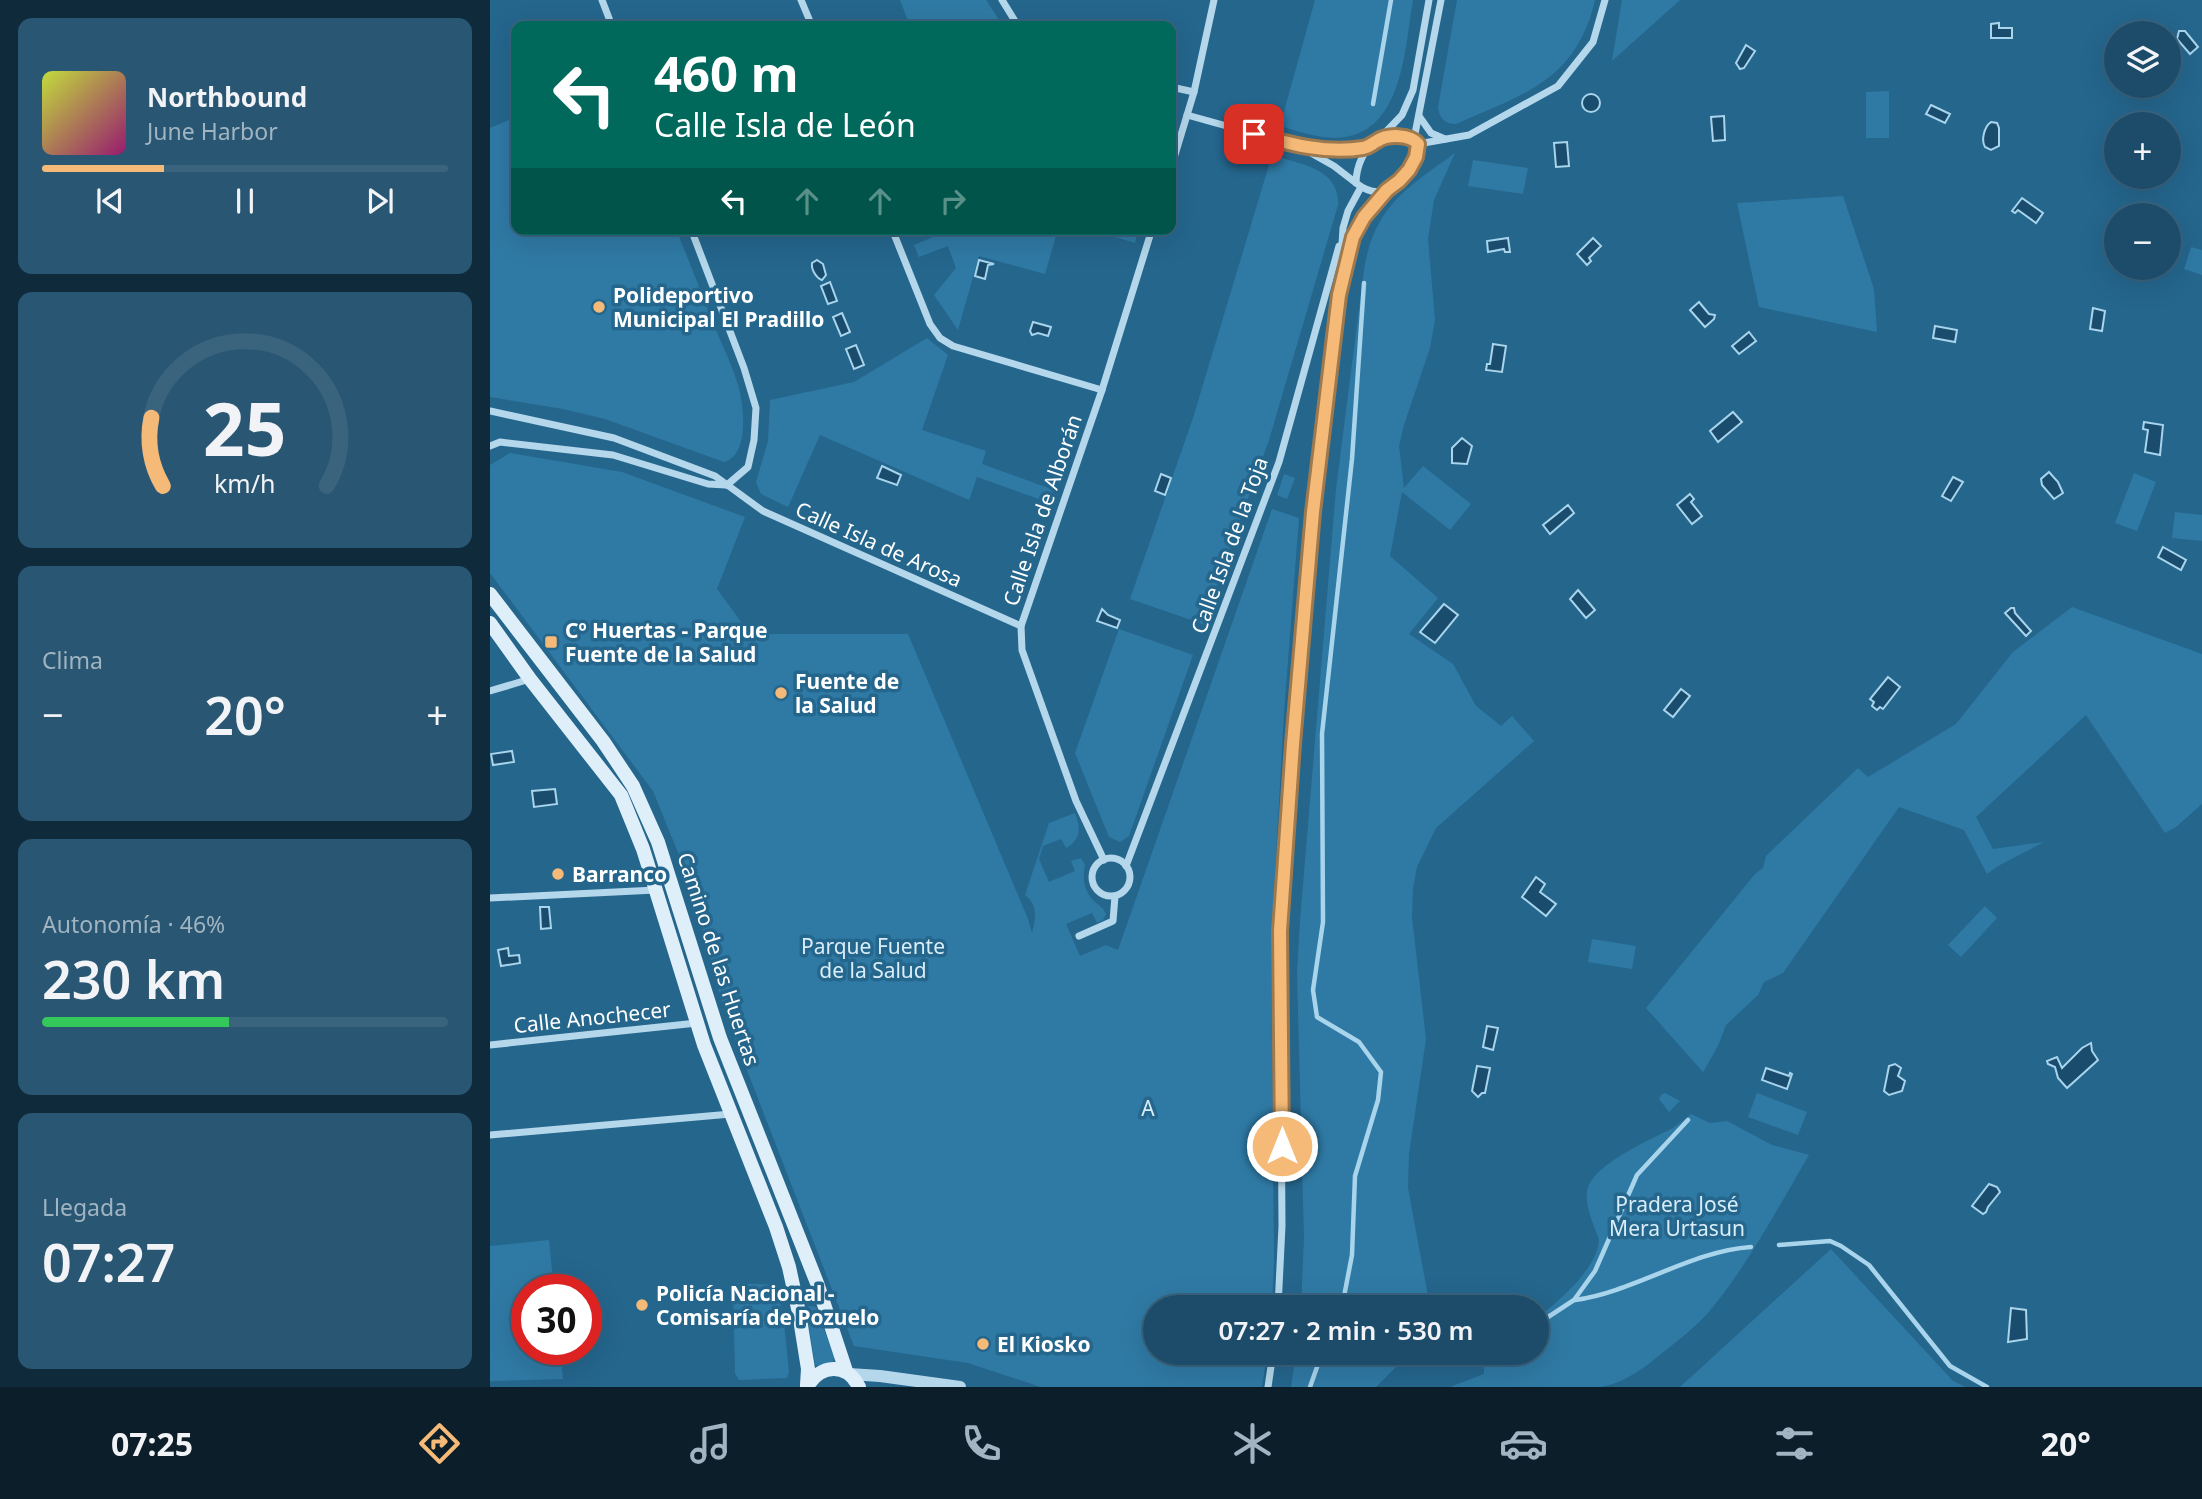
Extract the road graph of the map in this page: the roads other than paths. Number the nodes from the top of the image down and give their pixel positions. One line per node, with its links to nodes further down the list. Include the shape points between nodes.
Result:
1 (602, 0): 8 (street)
2 (801, 0): 9 (street)
3 (1002, 0): 10 (street)
4 (1214, 0): 12 (street)
5 (1429, 0): 15 (street, via 1413,90 1402,115)
6 (1441, 0): 14 (street)
7 (1605, 0): 16 (street, via 1593,42 1558,86 1469,135)
8 (610, 21)
9 (809, 21)
10 (1014, 21)
11 (1176, 88): 12 (street)
12 (1194, 92): 13 (street)
13 (1187, 115): 18 (street); 20 (street)
14 (1419, 116): 16 (street, via 1431,133); 17 (street)
15 (1379, 139): 17 (street, via 1403,136); 19 (street)
16 (1446, 140): 17 (street)
17 (1416, 141): 22 (street, via 1416,157 1409,170)
18 (1298, 146): 19 (street, via 1343,151); 21 (street)
19 (1371, 146): 21 (street, via 1356,171)
20 (1176, 151)
21 (1359, 185): 22 (street, via 1379,193); 23 (street)
22 (1387, 190): 27 (street, via 1353,237)
23 (1343, 229): 27 (street); 38 (street, Calle Isla de la Toja, via 1279,462)
24 (693, 235): 31 (street, via 756,408 748,467)
25 (894, 235): 28 (street, via 940,338 953,346)
26 (1150, 235): 28 (street, Calle Isla de Alborán)
27 (1339, 295): 47 (street, via 1313,512 1280,931 1283,1226)
28 (1102, 390): 34 (street, Calle Isla de Alborán)
29 (490, 411): 31 (street, Calle Isla de Arosa, via 614,438 715,476)
30 (490, 446): 31 (street, Calle Isla de Arosa, via 500,442 613,455 708,484)
31 (727, 485): 34 (street, Calle Isla de Arosa, via 763,511)
32 (490, 594): 49 (main road, Camino de las Huertas, via 633,786 658,842 720,1038)
33 (490, 623): 35 (main road, Camino de las Huertas)
34 (1021, 626): 37 (street, Calle Isla de Alborán, via 1022,650 1076,801)
35 (530, 679): 36 (street); 39 (main road, Camino de las Huertas, via 621,794)
36 (490, 691)
37 (1104, 860): 38 (street, via 1116,859); 40 (street, via 1094,868 1092,880 1098,891)
38 (1126, 866): 40 (street, via 1128,884)
39 (656, 890): 41 (street); 43 (main road, Camino de las Huertas)
40 (1115, 896): 42 (street, via 1113,921)
41 (490, 898)
42 (1079, 936)
43 (697, 1023): 44 (street, Calle Anochecer); 45 (main road, Camino de las Huertas)
44 (490, 1045)
45 (731, 1114): 46 (street); 50 (main road, Camino de las Huertas, via 789,1267 808,1369)
46 (490, 1135)
47 (1279, 1295)
48 (1271, 1365): 53 (street)
49 (848, 1373): 50 (main road, via 824,1370); 51 (main road, Camino de las Huertas); 52 (street)
50 (807, 1386)
51 (859, 1387)
52 (960, 1387)
53 (1268, 1387)

